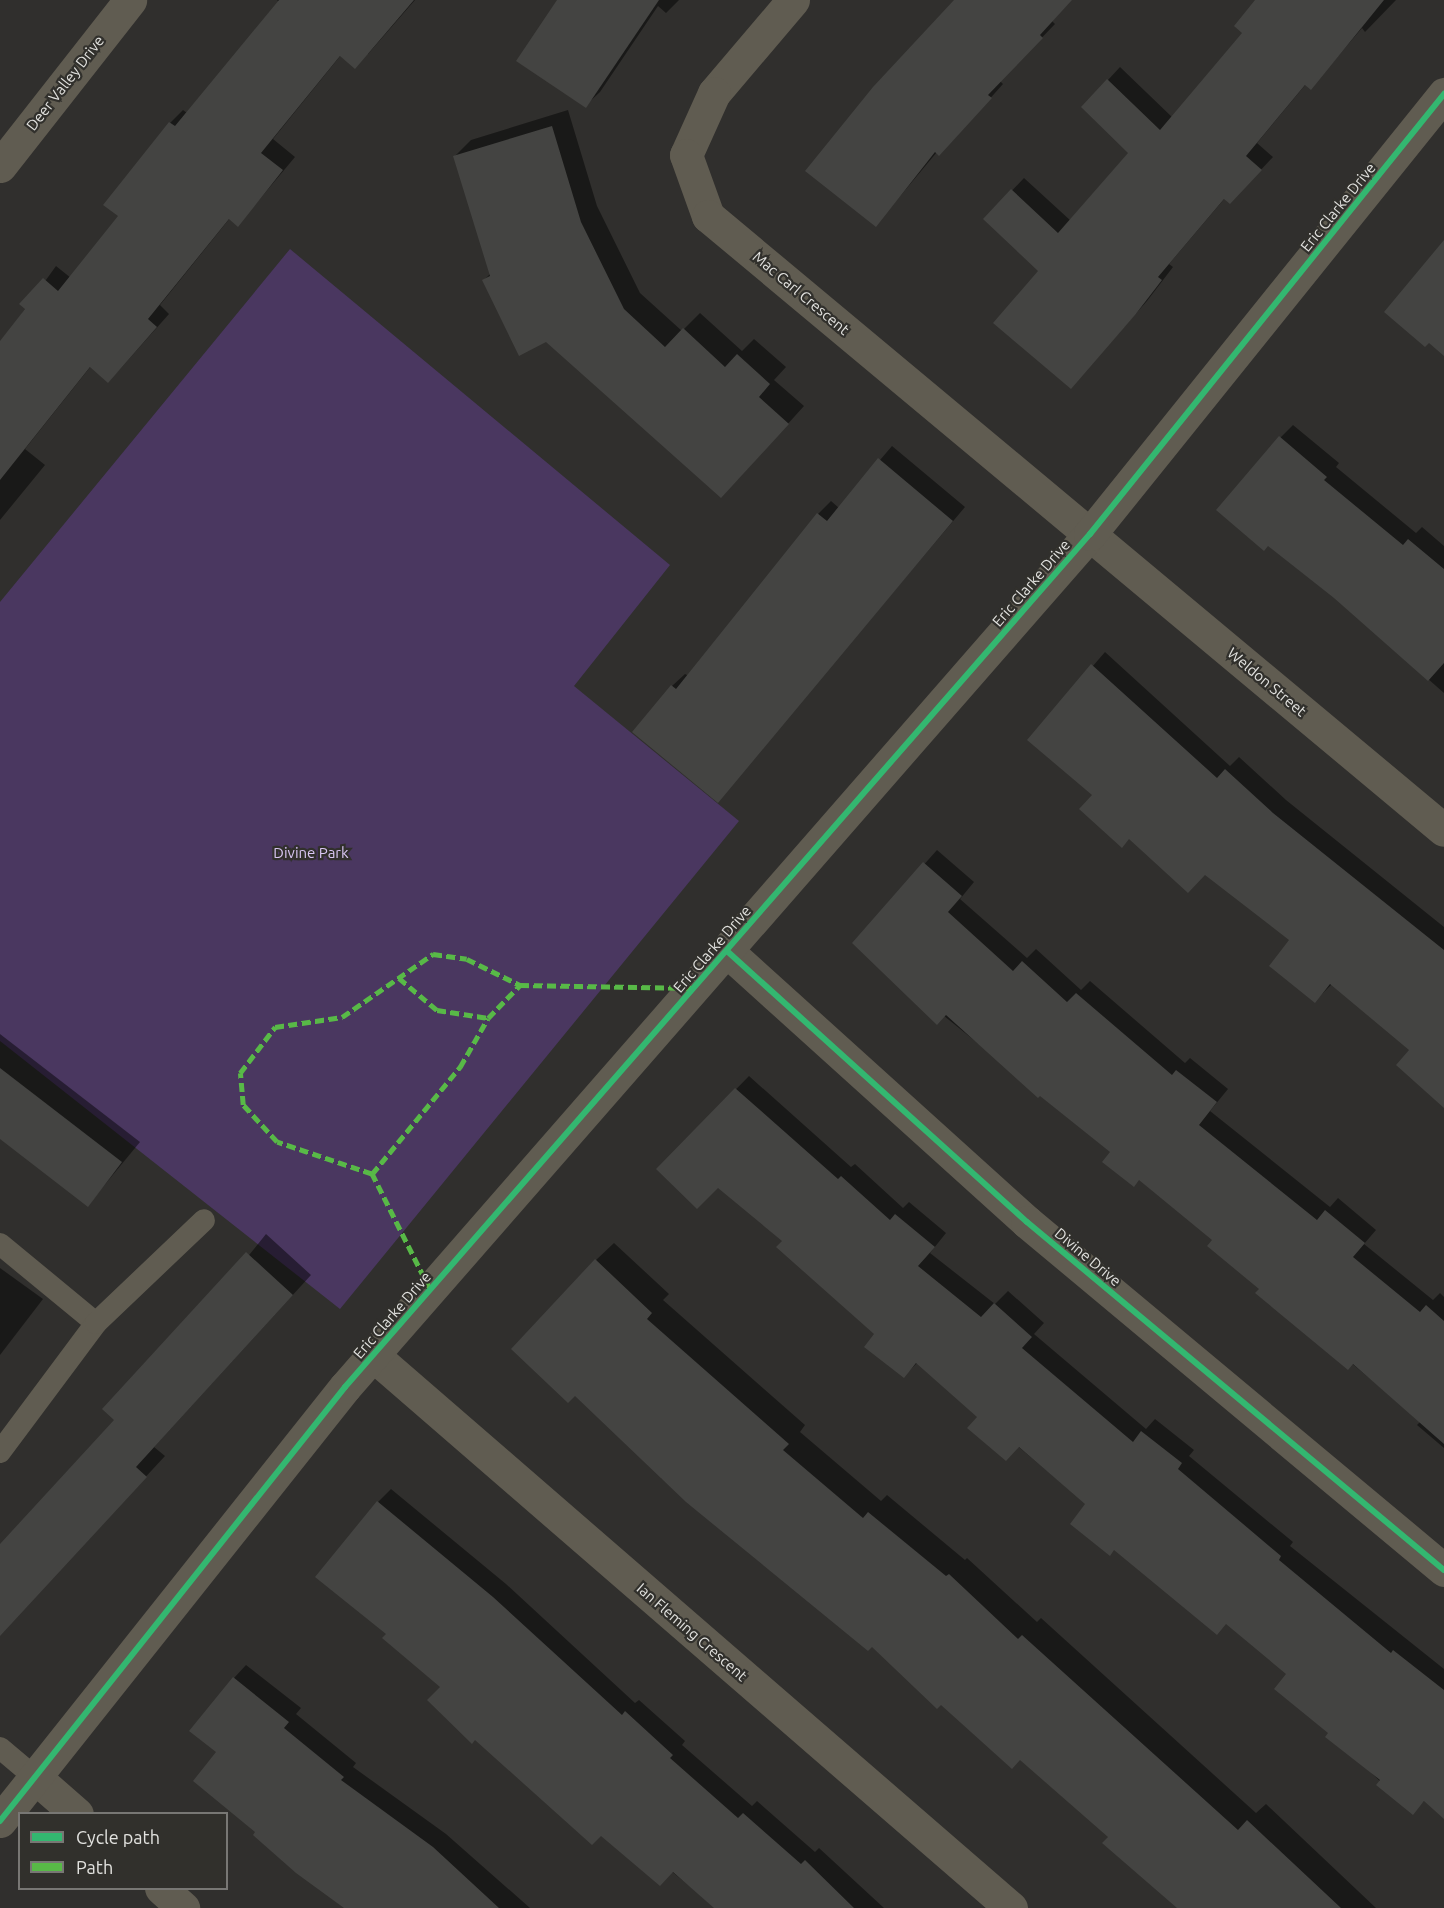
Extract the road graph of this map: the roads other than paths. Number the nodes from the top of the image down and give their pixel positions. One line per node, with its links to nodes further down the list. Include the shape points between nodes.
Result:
1 (130, 0): 4 (street, Deer Valley Drive)
2 (793, 0): 5 (street, Mac Carl Crescent, via 714,93 686,155 708,216)
3 (1444, 94): 5 (street, Eric Clarke Drive)
4 (0, 166)
5 (1090, 534): 6 (street, Weldon Street); 7 (street, Eric Clarke Drive)
6 (1444, 830)
7 (727, 951): 11 (street, Eric Clarke Drive); 13 (street, Divine Drive, via 1027,1222)
8 (204, 1220): 10 (lane)
9 (0, 1244): 10 (lane)
10 (96, 1323): 12 (lane)
11 (374, 1356): 15 (street, Eric Clarke Drive, via 345,1387); 20 (street, Ian Fleming Crescent)
12 (0, 1452)
13 (1444, 1570)
14 (0, 1749): 15 (lane)
15 (37, 1779): 16 (street); 17 (street, Eric Clarke Drive)
16 (75, 1812)
17 (0, 1821)
18 (163, 1890): 19 (street)
19 (183, 1908)
20 (1011, 1908)

